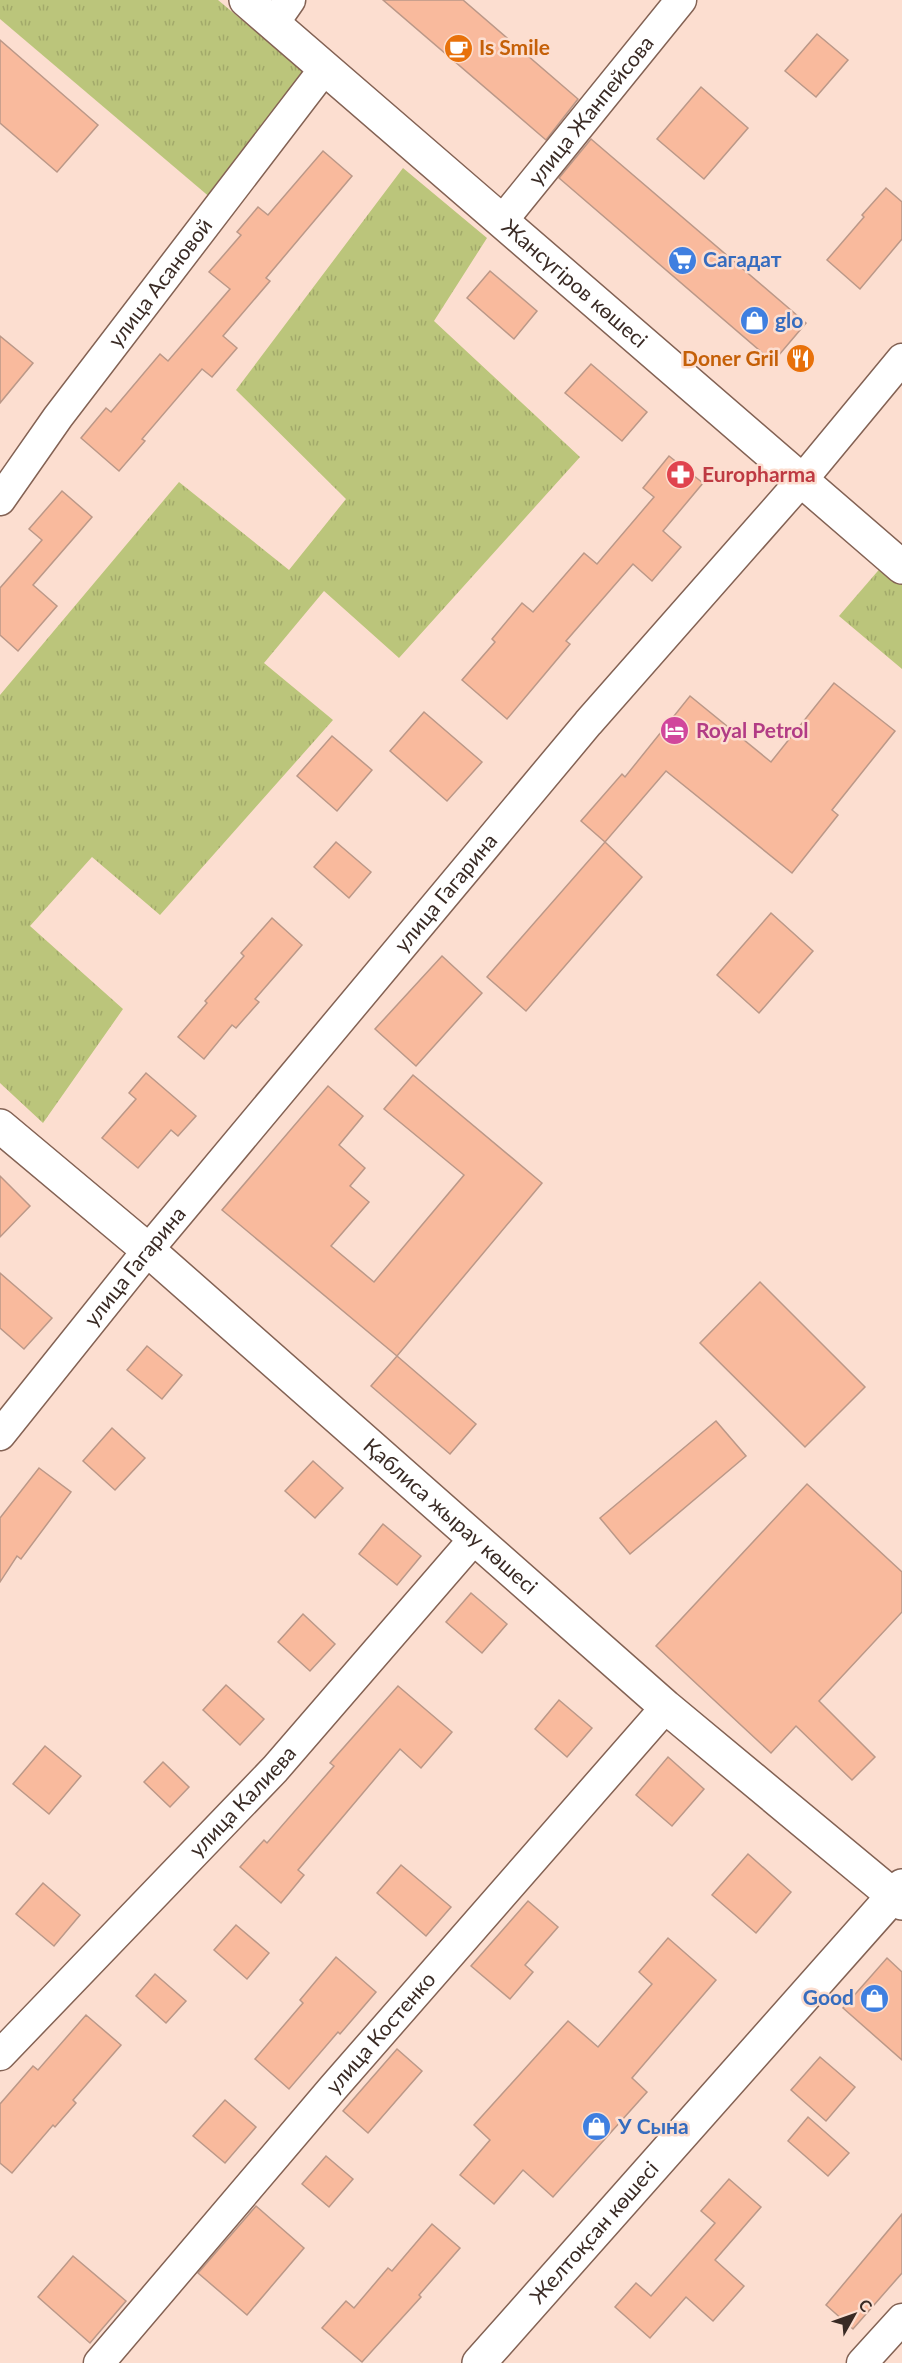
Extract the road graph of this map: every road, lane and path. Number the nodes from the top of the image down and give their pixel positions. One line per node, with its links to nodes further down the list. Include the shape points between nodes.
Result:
1 (246, 0): 3 (main road, Жансүгіров көшесі)
2 (681, 0): 5 (street, улица Жанпейсова)
3 (282, 12): 4 (main road, Жансүгіров көшесі)
4 (325, 68): 5 (main road, Жансүгіров көшесі); 8 (street, улица Асановой, via 58,417)
5 (502, 221): 7 (main road, Жансүгіров көшесі)
6 (902, 359): 7 (street, улица Гагарина)
7 (802, 480): 9 (main road, Жансүгіров көшесі); 11 (street, улица Гагарина, via 580,732)
8 (0, 500)
9 (902, 567)
10 (0, 1126): 11 (main road, Қаблиса жырау көшесі)
11 (148, 1251): 12 (street, улица Гагарина); 13 (main road, Қаблиса жырау көшесі)
12 (0, 1435)
13 (474, 1539): 14 (main road, Қаблиса жырау көшесі); 16 (street, улица Калиева, via 275,1769)
14 (666, 1707): 15 (main road, Қаблиса жырау көшесі); 18 (street, улица Костенко)
15 (899, 1895): 19 (main road, Желтоқсан көшесі)
16 (0, 2055)
17 (902, 2319): 20 (street)
18 (99, 2363)
19 (479, 2363)
20 (862, 2363)

